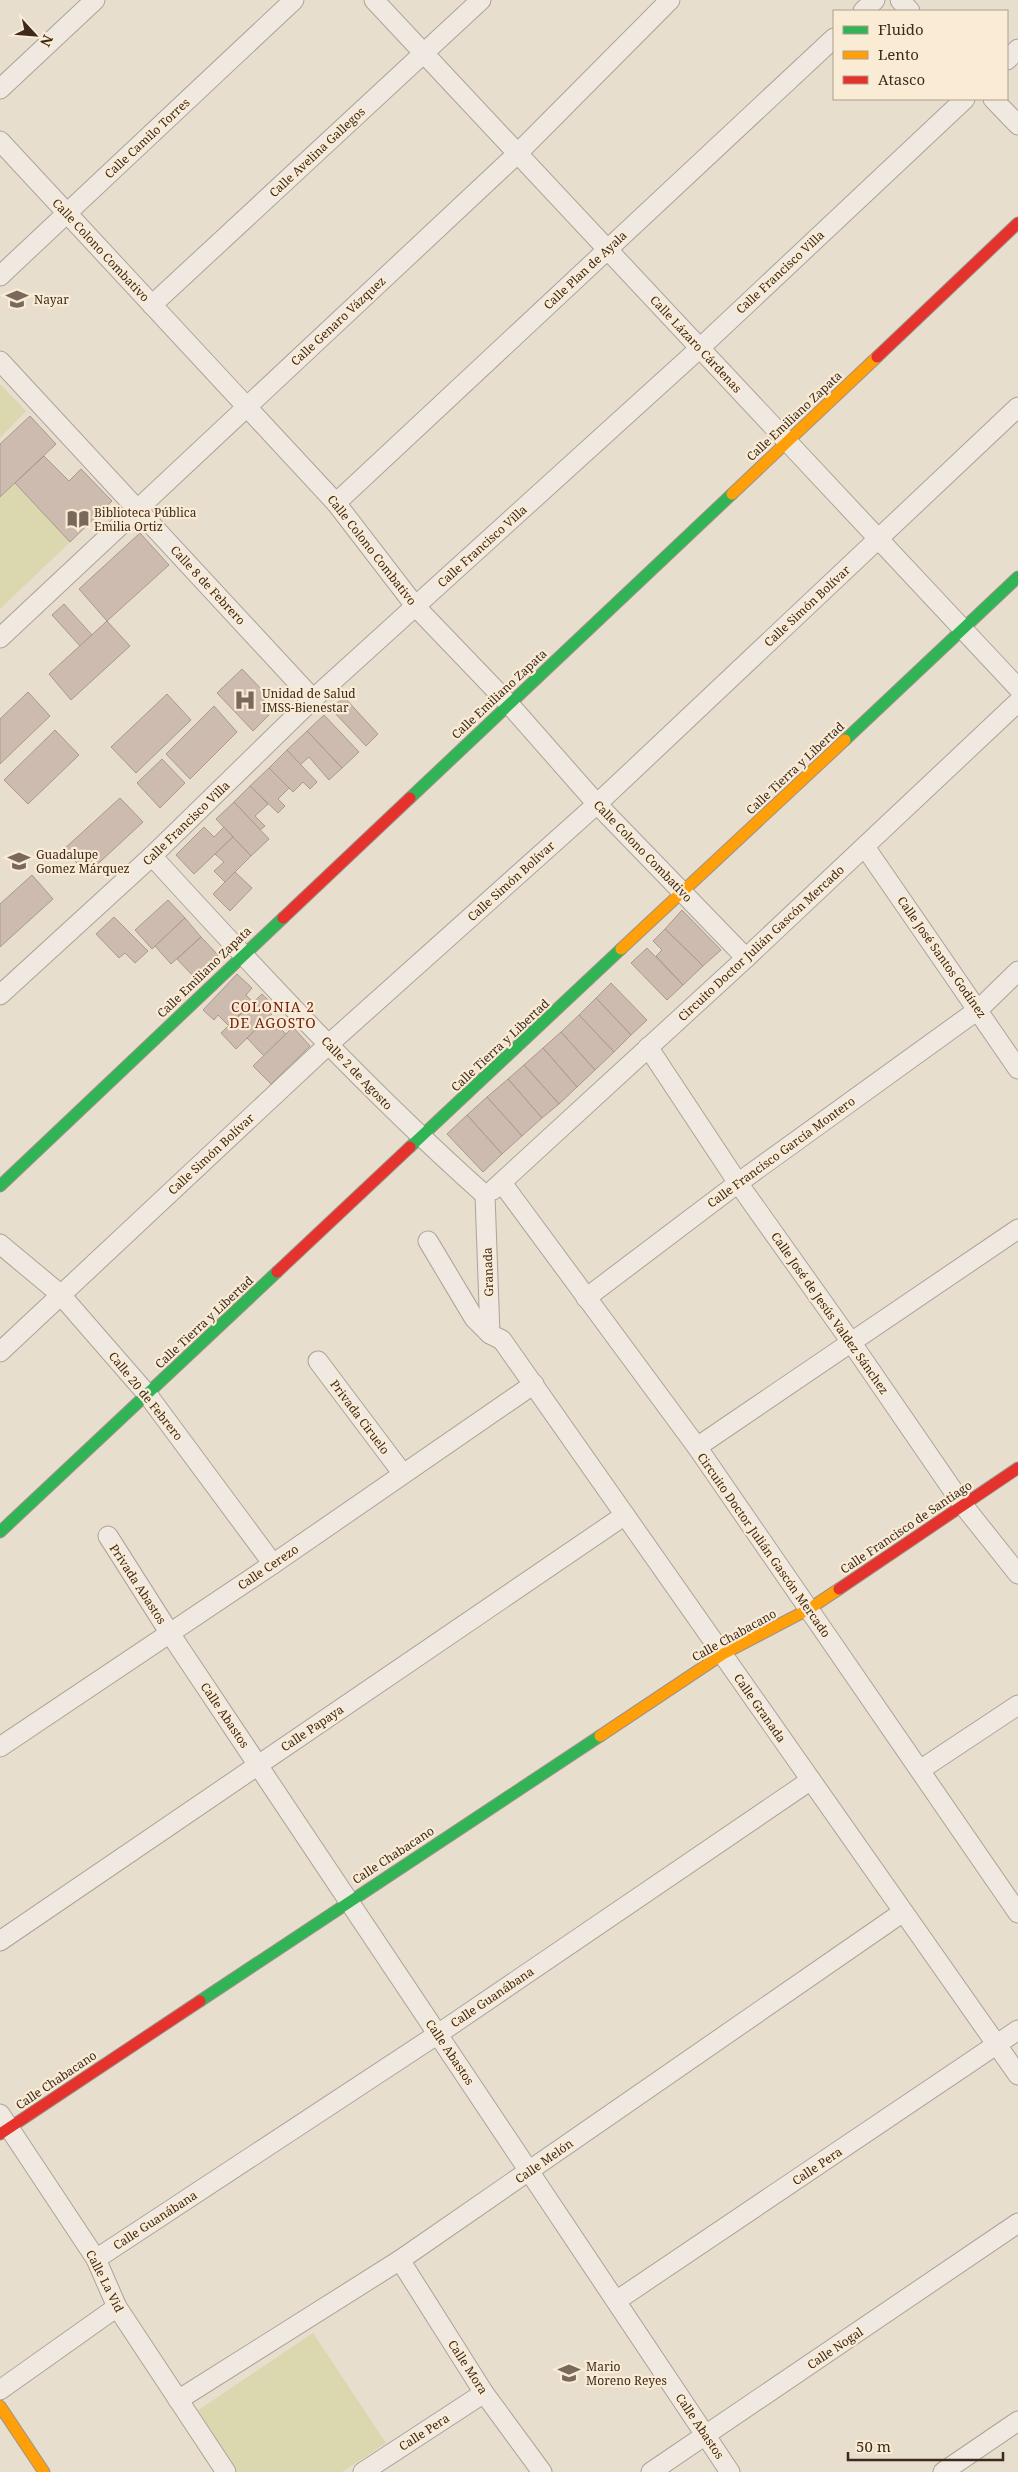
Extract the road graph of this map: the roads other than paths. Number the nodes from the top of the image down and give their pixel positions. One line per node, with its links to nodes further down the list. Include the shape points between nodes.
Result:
1 (95, 0): 14 (street)
2 (294, 0): 20 (street, Calle Camilo Torres)
3 (374, 0): 12 (street, Calle Lázaro Cárdenas)
4 (481, 0): 12 (street, Calle Avelina Gallegos)
5 (670, 0): 19 (street, Calle Genaro Vázquez)
6 (875, 0): 8 (street)
7 (900, 0): 9 (street)
8 (864, 10)
9 (909, 10)
10 (833, 39): 22 (street, Calle Plan de Ayala)
11 (1018, 49): 13 (street)
12 (424, 53): 19 (street, Calle Lázaro Cárdenas); 24 (street, Calle Avelina Gallegos)
13 (1008, 59)
14 (0, 89)
15 (965, 100): 25 (street, Calle Francisco Villa)
16 (994, 100): 17 (street)
17 (1018, 125)
18 (0, 141): 20 (street, Calle Colono Combativo)
19 (518, 154): 22 (street, Calle Lázaro Cárdenas); 27 (street, Calle Genaro Vázquez)
20 (67, 213): 23 (street, Calle Camilo Torres); 24 (street, Calle Colono Combativo)
21 (1018, 223): 29 (street, Calle Emiliano Zapata)
22 (608, 250): 25 (street, Calle Lázaro Cárdenas); 30 (street, Calle Plan de Ayala)
23 (0, 276)
24 (152, 305): 27 (street, Calle Colono Combativo)
25 (700, 348): 29 (street, Calle Lázaro Cárdenas); 34 (street, Calle Francisco Villa)
26 (0, 361): 31 (street, Calle 8 de Febrero)
27 (247, 406): 30 (street, Calle Colono Combativo); 31 (street, Calle Genaro Vázquez)
28 (1018, 407): 32 (street, Calle Simón Bolívar)
29 (787, 441): 32 (street, Calle Lázaro Cárdenas); 40 (street, Calle Emiliano Zapata)
30 (336, 503): 34 (street, Calle Colono Combativo)
31 (139, 509): 36 (street, Calle Genaro Vázquez); 38 (street, Calle 8 de Febrero)
32 (878, 539): 35 (street, Calle Lázaro Cárdenas); 41 (street, Calle Simón Bolívar)
33 (1018, 577): 35 (street, Calle Tierra y Libertad)
34 (416, 606): 38 (street, Calle Francisco Villa); 40 (street, Calle Colono Combativo)
35 (963, 630): 37 (street, Calle Lázaro Cárdenas); 44 (street, Calle Tierra y Libertad)
36 (0, 638)
37 (1018, 688)
38 (313, 699): 43 (street, Calle Francisco Villa)
39 (1018, 702): 42 (street, Circuito Doctor Julián Gascón Mercado)
40 (509, 704): 41 (street, Calle Colono Combativo); 45 (street, Calle Emiliano Zapata)
41 (597, 804): 44 (street, Calle Colono Combativo); 50 (street, Calle Simón Bolívar)
42 (865, 847): 46 (street, Circuito Doctor Julián Gascón Mercado); 49 (street, Calle José Santos Godínez)
43 (152, 856): 45 (street, Calle 2 de Agosto); 48 (street, Calle Francisco Villa)
44 (682, 893): 46 (street, Calle Colono Combativo); 53 (street, Calle Tierra y Libertad)
45 (242, 954): 50 (street, Calle 2 de Agosto); 56 (street, Calle Emiliano Zapata)
46 (746, 958): 51 (street, Circuito Doctor Julián Gascón Mercado)
47 (1018, 971): 49 (street, Calle Francisco García Montero)
48 (0, 995)
49 (978, 1009): 52 (street, Calle José Santos Godínez); 55 (street, Calle Francisco García Montero)
50 (329, 1044): 53 (street, Calle 2 de Agosto); 61 (street, Calle Simón Bolívar)
51 (648, 1047): 54 (street, Circuito Doctor Julián Gascón Mercado); 55 (street, Calle José de Jesús Valdez Sánchez)
52 (1018, 1069)
53 (420, 1138): 57 (street, Calle 2 de Agosto); 68 (street, Calle Tierra y Libertad)
54 (502, 1183): 57 (street, Circuito Doctor Julián Gascón Mercado); 62 (street, Circuito Doctor Julián Gascón Mercado)
55 (738, 1183): 62 (street, Calle Francisco García Montero); 64 (street, Calle José de Jesús Valdez Sánchez)
56 (0, 1186)
57 (486, 1196): 63 (street, Granada)
58 (1018, 1228): 64 (street)
59 (428, 1241): 63 (street, Calle Granada, via 474,1318)
60 (0, 1244): 61 (street, Calle 20 de Febrero)
61 (60, 1294): 65 (street, Calle Simón Bolívar); 68 (street, Calle 20 de Febrero)
62 (586, 1298): 69 (street, Circuito Doctor Julián Gascón Mercado)
63 (496, 1337): 67 (street, Calle Granada)
64 (851, 1342): 69 (street); 72 (street, Calle José de Jesús Valdez Sánchez)
65 (0, 1352)
66 (318, 1361): 71 (street, Privada Ciruelo)
67 (534, 1384): 71 (street, Calle Cerezo); 73 (street, Calle Granada)
68 (147, 1394): 74 (street, Calle Tierra y Libertad); 76 (street, Calle 20 de Febrero)
69 (697, 1447): 78 (street, Circuito Doctor Julián Gascón Mercado)
70 (1018, 1468): 72 (street, Calle Francisco de Santiago)
71 (403, 1474): 76 (street, Calle Cerezo)
72 (963, 1505): 77 (street, Calle José de Jesús Valdez Sánchez); 78 (street, Calle Francisco de Santiago)
73 (625, 1515): 80 (street, Calle Granada); 83 (street, Calle Papaya)
74 (0, 1532)
75 (108, 1536): 79 (street, Privada Abastos)
76 (273, 1564): 79 (street, Calle Cerezo)
77 (1018, 1574)
78 (809, 1610): 80 (street, Calle Chabacano); 84 (street, Circuito Doctor Julián Gascón Mercado)
79 (169, 1632): 82 (street, Calle Cerezo); 83 (street, Calle Abastos)
80 (723, 1654): 85 (street, Calle Granada); 86 (street, Calle Chabacano)
81 (1018, 1705): 84 (street)
82 (0, 1747)
83 (258, 1765): 86 (street, Calle Abastos); 89 (street, Calle Papaya)
84 (920, 1770): 88 (street, Circuito Doctor Julián Gascón Mercado)
85 (811, 1780): 87 (street, Calle Granada); 91 (street, Calle Guanábana)
86 (349, 1901): 91 (street, Calle Abastos); 94 (street, Calle Chabacano)
87 (904, 1912): 92 (street, Calle Granada); 95 (street, Calle Melón)
88 (1018, 1913)
89 (0, 1941)
90 (1018, 2030): 92 (street, Calle Pera)
91 (438, 2034): 95 (street, Calle Abastos); 97 (street, Calle Guanábana)
92 (996, 2044): 93 (street, Calle Granada); 99 (street, Calle Pera)
93 (1018, 2076)
94 (3, 2126): 97 (street, Calle La Vid)
95 (529, 2171): 98 (street, Calle Melón); 99 (street, Calle Abastos)
96 (1018, 2223): 106 (street, Calle Nogal)
97 (96, 2259): 100 (street, Calle La Vid)
98 (400, 2260): 102 (street, Calle Mora); 103 (street, Calle Melón)
99 (616, 2301): 106 (street, Calle Abastos)
100 (117, 2307): 101 (street); 103 (street, Calle La Vid)
101 (0, 2390)
102 (484, 2393): 109 (street, Calle Pera); 110 (street, Calle Mora)
103 (178, 2400): 108 (street, Calle La Vid)
104 (0, 2406): 107 (street)
105 (1018, 2421): 113 (street)
106 (706, 2435): 111 (street, Calle Nogal); 112 (street, Calle Abastos)
107 (44, 2472)
108 (226, 2472)
109 (364, 2472)
110 (542, 2472)
111 (651, 2472)
112 (730, 2472)
113 (943, 2472)

